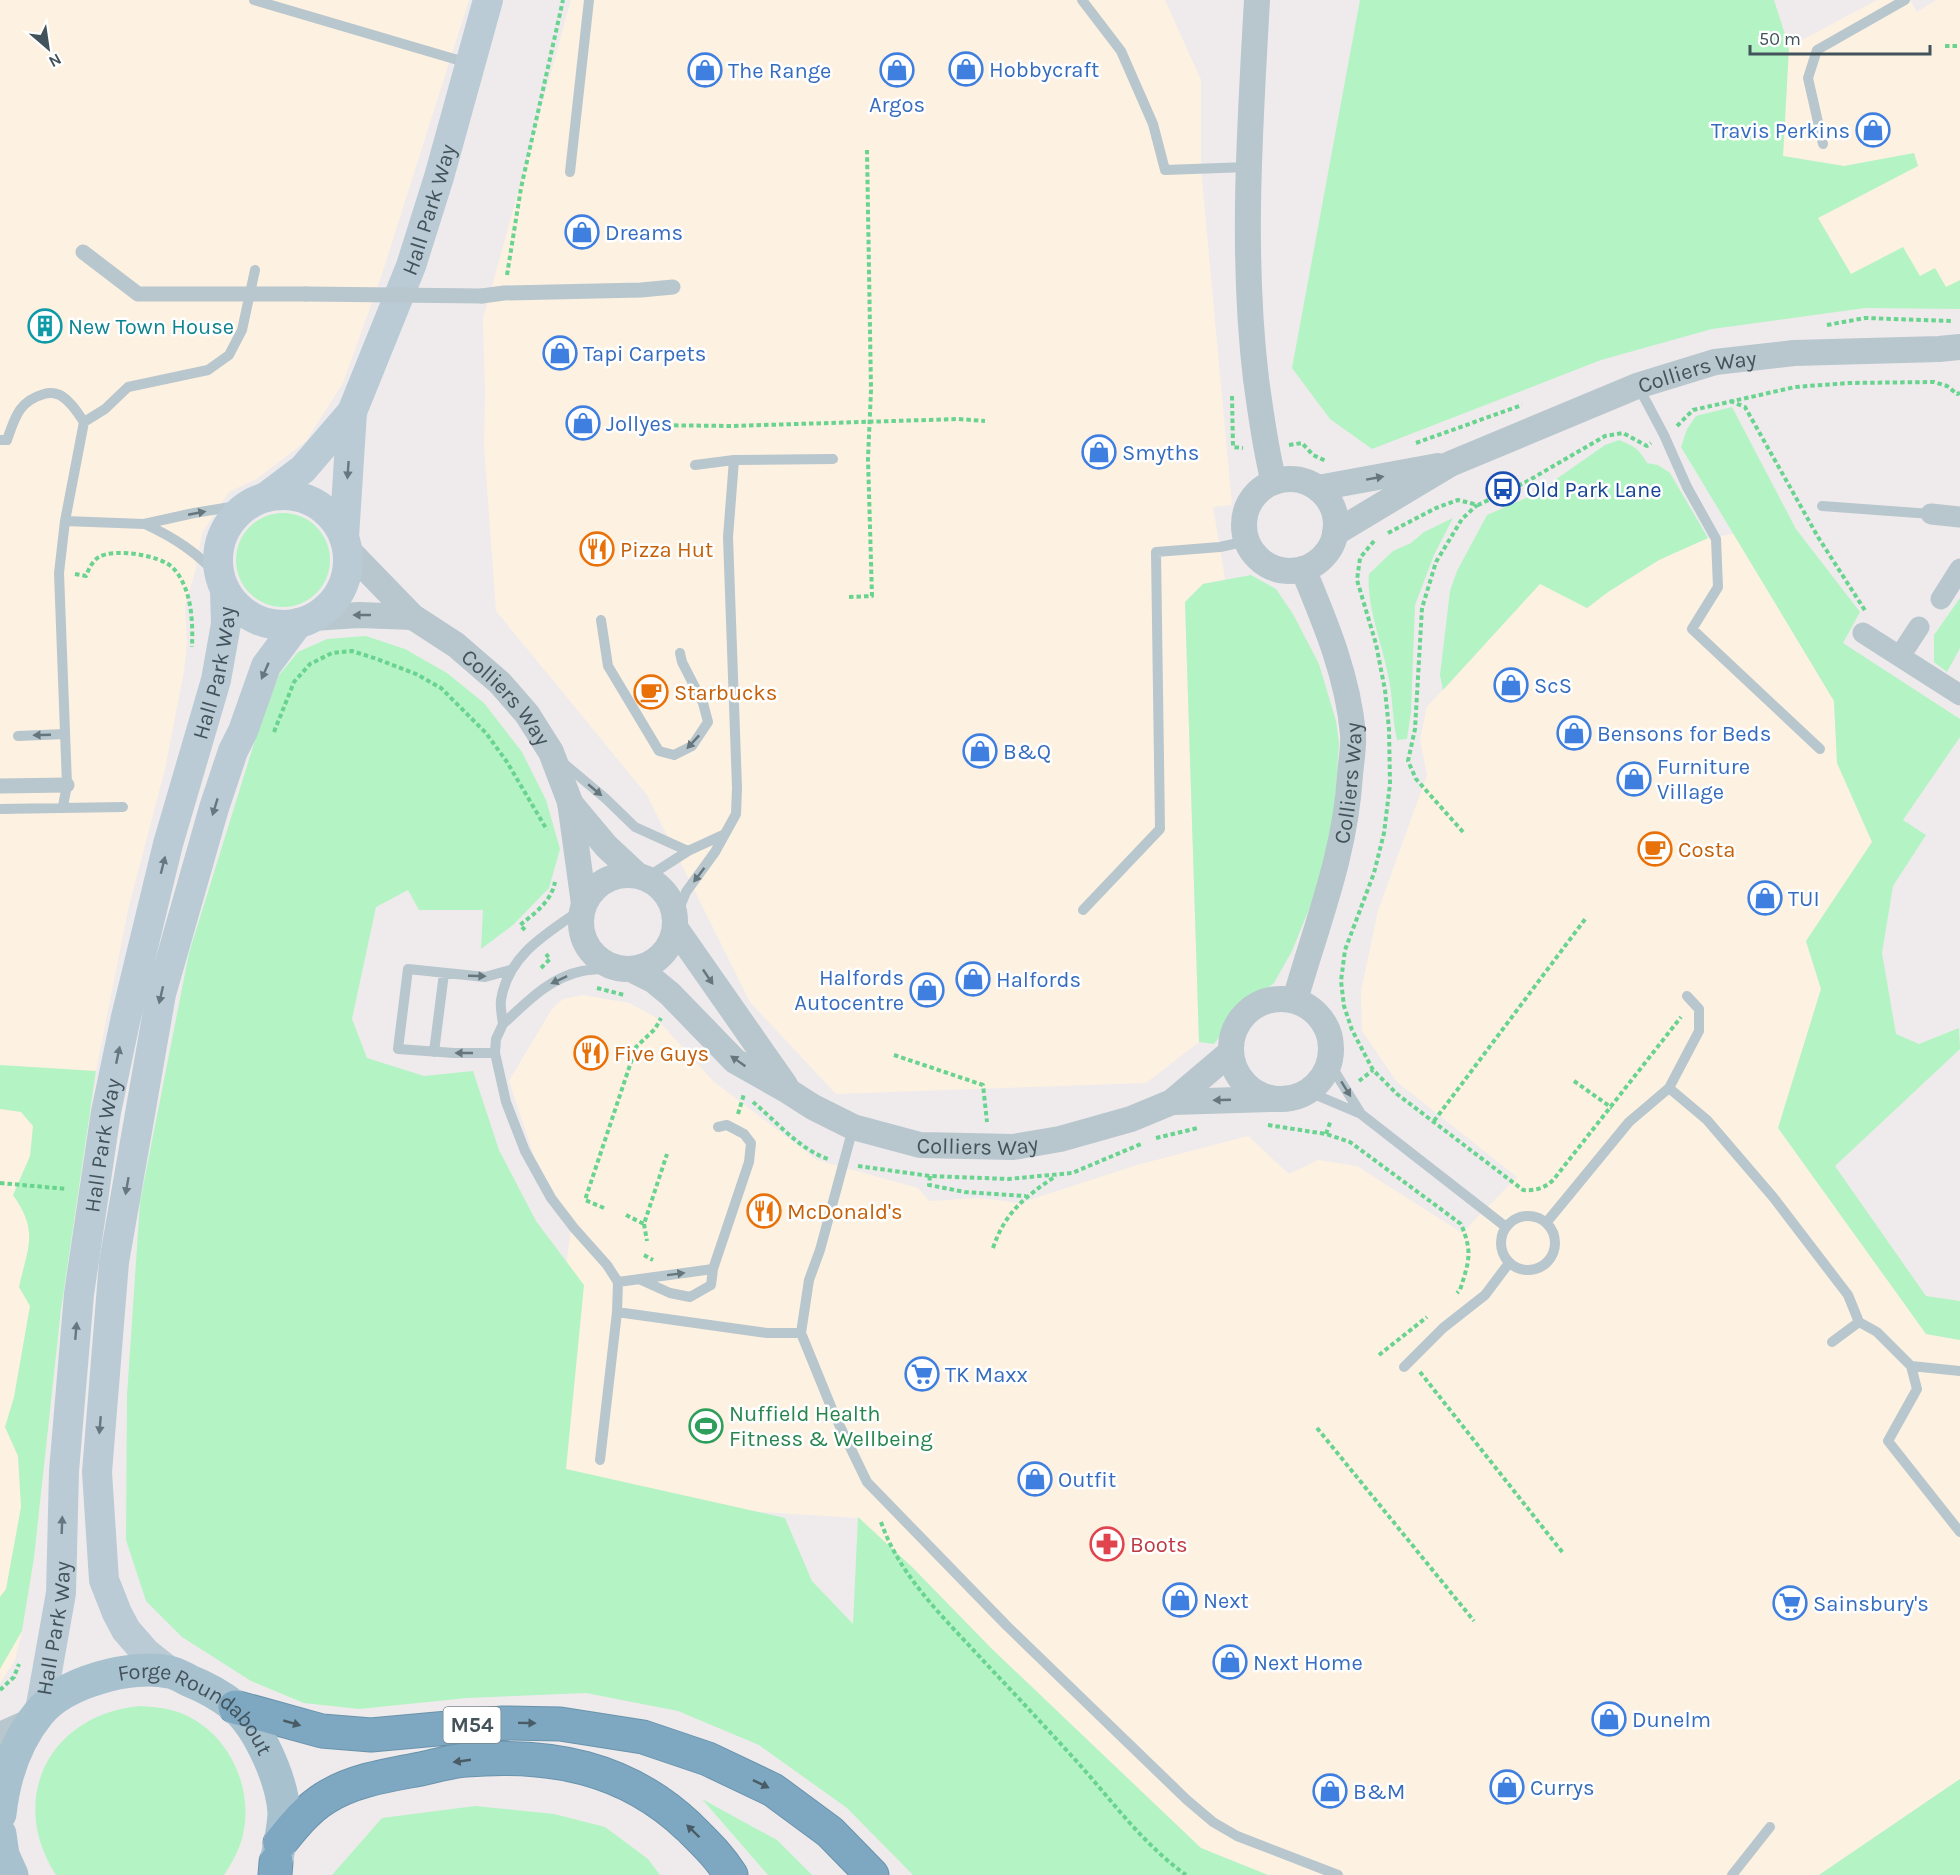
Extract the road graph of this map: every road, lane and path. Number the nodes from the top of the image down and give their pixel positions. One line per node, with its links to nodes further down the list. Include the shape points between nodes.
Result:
1 (254, 0): 10 (lane)
2 (488, 0): 10 (main road, Hall Park Way)
3 (563, 0): 19 (path, via 521,188)
4 (589, 0): 14 (lane)
5 (1082, 0): 13 (lane, via 1120,51 1153,124 1165,170)
6 (1257, 0): 13 (street)
7 (1905, 0): 11 (lane, via 1817,50 1808,78)
8 (1945, 46): 9 (path)
9 (1960, 46)
10 (471, 64): 23 (main road, Hall Park Way, via 411,266)
11 (1823, 144)
12 (867, 150): 26 (path)
13 (1248, 167): 30 (street, via 1250,324)
14 (570, 172)
15 (83, 252): 18 (street, via 138,294)
16 (255, 270): 18 (lane)
17 (673, 286): 19 (street)
18 (251, 293): 19 (street, bridge); 25 (lane, via 242,330 229,355 208,370 128,387 105,410)
19 (504, 293)
20 (1960, 347): 21 (street, Colliers Way, via 1794,353 1715,362)
21 (1637, 386): 28 (lane); 34 (street, Colliers Way)
22 (1960, 393): 28 (path, via 1934,382 1795,387 1693,410)
23 (352, 412): 38 (main road, Hall Park Way, via 303,469); 47 (main road, Hall Park Way, one-way to 47)
24 (985, 421): 26 (path)
25 (84, 422): 29 (lane, via 60,395 48,393 30,398 16,414); 43 (lane)
26 (869, 423): 27 (path); 52 (path, via 872,596)
27 (644, 425)
28 (1664, 435): 39 (path, via 1647,446 1623,433 1605,436); 66 (lane, via 1716,539 1718,587 1692,629)
29 (4, 440)
30 (1265, 449): 33 (path, via 1302,443 1313,455); 36 (street)
31 (833, 459): 32 (lane)
32 (734, 460): 35 (lane); 75 (lane, via 728,537 737,788 735,814)
33 (1328, 462)
34 (1450, 464): 37 (street, Colliers Way, one-way to 34); 45 (street, Colliers Way)
35 (694, 465)
36 (1275, 482): 37 (street, Colliers Way, via 1297,480); 46 (street, via 1252,500 1244,527)
37 (1318, 488): 45 (street, via 1333,508)
38 (258, 500): 44 (lane, one-way to 38); 47 (main road, via 285,495 304,498 335,520); 51 (main road, via 236,514 223,536 218,561)
39 (1478, 505): 74 (path, via 1462,519 1436,562 1422,608 1415,729 1408,761 1416,779); 110 (path, via 1458,500 1371,542 1360,558 1357,580 1385,690 1390,784 1374,873 1345,950 1341,981 1344,1006 1373,1070 1397,1094)
40 (1822, 506): 41 (lane)
41 (1931, 514): 42 (street)
42 (1960, 517)
43 (64, 521): 44 (lane); 50 (lane)
44 (144, 524): 51 (lane, via 174,537 207,563)
45 (1335, 533): 48 (street, via 1324,556)
46 (1247, 541): 48 (street, via 1264,563 1276,569); 81 (lane, via 1156,552 1160,829)
47 (345, 543): 54 (street, Colliers Way); 56 (main road, via 347,569 341,589 329,606)
48 (1303, 569): 92 (street, Colliers Way, via 1343,675 1353,735 1342,844)
49 (1960, 569): 53 (street)
50 (59, 573): 60 (path, via 86,576 93,561 114,553 150,556 173,567 192,609); 63 (lane)
51 (223, 584): 56 (main road, via 238,607 256,619 277,624); 124 (main road, Hall Park Way, one-way to 51, via 106,1112 126,1017 168,844 216,680 226,624)
52 (849, 597)
53 (1941, 599)
54 (413, 617): 56 (street, one-way to 56, via 359,615); 67 (street, Colliers Way, via 456,645 500,683 527,714)
55 (601, 620): 59 (lane, one-way to 55, via 708,722 692,746 674,755 659,751 608,666)
56 (305, 621): 154 (main road, Hall Park Way, one-way to 154, via 266,666 214,808 161,994 114,1262 97,1472 104,1581 126,1630)
57 (1919, 627): 61 (street)
58 (1863, 633): 61 (street)
59 (680, 653)
60 (192, 654)
61 (1900, 656): 62 (street)
62 (1960, 695)
63 (65, 734): 64 (lane, one-way to 64); 68 (lane)
64 (18, 736)
65 (270, 742): 76 (path, via 294,682 310,664 332,653 352,651 377,659 441,688 486,733)
66 (1820, 749)
67 (551, 752): 70 (street, Colliers Way); 77 (lane, one-way to 77, via 635,827)
68 (67, 785): 69 (street); 71 (lane)
69 (0, 786)
70 (570, 802): 79 (street, Colliers Way, via 606,846); 80 (street, Colliers Way)
71 (63, 806): 72 (lane); 73 (lane)
72 (123, 807)
73 (0, 808)
74 (1463, 832)
75 (724, 834): 77 (lane); 83 (lane, one-way to 83, via 686,892)
76 (553, 839)
77 (688, 851): 79 (lane)
78 (557, 873): 84 (path, via 552,894 520,925)
79 (642, 877): 80 (street, via 611,878 591,893); 83 (street, Colliers Way, via 666,893)
80 (583, 907): 84 (lane); 85 (street, Colliers Way, via 582,934 587,946 594,956)
81 (1083, 910)
82 (1586, 918): 110 (path)
83 (676, 923): 85 (street, via 671,944 661,957 648,966); 103 (street, Colliers Way, one-way to 103)
84 (536, 942): 86 (lane); 89 (path, via 550,959 532,977)
85 (624, 969): 89 (lane, one-way to 89, via 582,971); 103 (street, Colliers Way, one-way to 85, via 735,1061 653,980)
86 (510, 970): 87 (lane, one-way to 86, via 485,977); 94 (lane, via 500,1002)
87 (444, 973): 95 (lane); 95 (lane, via 408,969 398,1049)
88 (594, 988): 90 (path)
89 (540, 990): 94 (lane)
90 (628, 996)
91 (1690, 999): 102 (lane, via 1699,1009 1699,1031); 108 (path)
92 (1295, 1000): 96 (street, via 1279,998 1250,1010 1232,1036); 99 (street, via 1310,1007 1329,1032)
93 (668, 1021): 126 (path, via 662,1016 636,1047 632,1058 585,1200)
94 (503, 1024): 97 (lane)
95 (434, 1052): 97 (lane, one-way to 95)
96 (1231, 1052): 106 (street, via 1234,1068 1243,1082); 107 (street, Colliers Way)
97 (495, 1053): 136 (lane, via 506,1102 525,1151 551,1197)
98 (894, 1055): 117 (path, via 983,1085 989,1141)
99 (1330, 1064): 104 (street, via 1322,1080); 109 (lane, one-way to 109)
100 (1574, 1081): 108 (path)
101 (736, 1087): 105 (path)
102 (1669, 1088): 111 (lane); 140 (lane, via 1707,1120 1773,1197 1848,1295)
103 (788, 1090): 116 (street, Colliers Way)
104 (1309, 1092): 106 (street, Colliers Way); 109 (lane)
105 (744, 1094): 112 (path); 119 (path, via 801,1143 818,1155)
106 (1271, 1099): 107 (street, Colliers Way, one-way to 107)
107 (1172, 1102): 117 (street, Colliers Way, via 1131,1119 1060,1139 1014,1147)
108 (1611, 1107): 110 (path, via 1551,1183 1529,1190 1523,1190); 111 (path)
109 (1361, 1114): 130 (lane)
110 (1434, 1121)
111 (1629, 1122): 128 (lane)
112 (736, 1124)
113 (1260, 1124): 137 (path, via 1326,1134 1350,1142 1461,1224 1470,1258 1460,1290)
114 (1208, 1125): 120 (path, via 1158,1137 1072,1173)
115 (718, 1127): 134 (lane, via 727,1125 751,1143 749,1162)
116 (854, 1127): 117 (street, Colliers Way, via 920,1145); 119 (lane)
117 (980, 1146): 122 (path, via 971,1153)
118 (667, 1154): 129 (path)
119 (843, 1164): 121 (path); 141 (lane, via 809,1280)
120 (1058, 1174): 122 (path); 125 (path)
121 (930, 1176): 122 (path); 125 (path, via 929,1185)
122 (970, 1178)
123 (0, 1183): 124 (path)
124 (95, 1193): 156 (main road, Hall Park Way, one-way to 124, via 61,1593 64,1472 80,1294)
125 (1026, 1196): 132 (path, via 999,1230)
126 (604, 1208)
127 (626, 1215): 129 (path)
128 (1546, 1223): 130 (lane, via 1530,1216); 133 (lane, via 1552,1230 1555,1247 1548,1262 1533,1270)
129 (645, 1224): 131 (path)
130 (1506, 1227): 133 (lane, via 1501,1249)
131 (647, 1241)
132 (993, 1248)
133 (1509, 1263): 145 (lane, via 1485,1295 1443,1328)
134 (713, 1269): 135 (lane, one-way to 134); 135 (lane, via 711,1285 690,1296 669,1293)
135 (639, 1279): 136 (lane)
136 (618, 1282): 139 (lane)
137 (1451, 1297)
138 (1434, 1311): 143 (path)
139 (617, 1312): 141 (lane, via 767,1333); 149 (lane)
140 (1859, 1322): 142 (lane); 144 (lane, via 1877,1332)
141 (801, 1333): 150 (lane)
142 (1832, 1342)
143 (1379, 1355)
144 (1911, 1366): 147 (lane); 151 (lane, via 1917,1389 1888,1441)
145 (1404, 1367)
146 (1418, 1369): 152 (path)
147 (1960, 1371)
148 (1317, 1428): 153 (path)
149 (600, 1460)
150 (867, 1482): 163 (path, via 888,1541 911,1579 1135,1830); 164 (lane, via 1007,1626 1186,1800 1237,1836)
151 (1960, 1532)
152 (1563, 1553)
153 (1474, 1622)
154 (170, 1672): 155 (main road, Forge Roundabout); 156 (main road, Forge Roundabout, via 111,1673 77,1686)
155 (235, 1707): 160 (main road, Forge Roundabout, via 260,1739 279,1784 284,1813); 162 (highway, M54, one-way to 162, via 341,1733 370,1735 525,1723 560,1724 643,1737 708,1759 773,1790 830,1832)
156 (37, 1715): 157 (street); 158 (main road, Forge Roundabout, via 12,1759 2,1790)
157 (0, 1735)
158 (0, 1814)
159 (1770, 1827): 165 (lane)
160 (275, 1864): 161 (highway, M54, one-way to 160, via 718,1855 669,1808 629,1783 581,1766 520,1759 464,1760 355,1784 325,1798 300,1818)
161 (731, 1875)
162 (872, 1875)
163 (1186, 1875)
164 (1338, 1875)
165 (1732, 1875)

